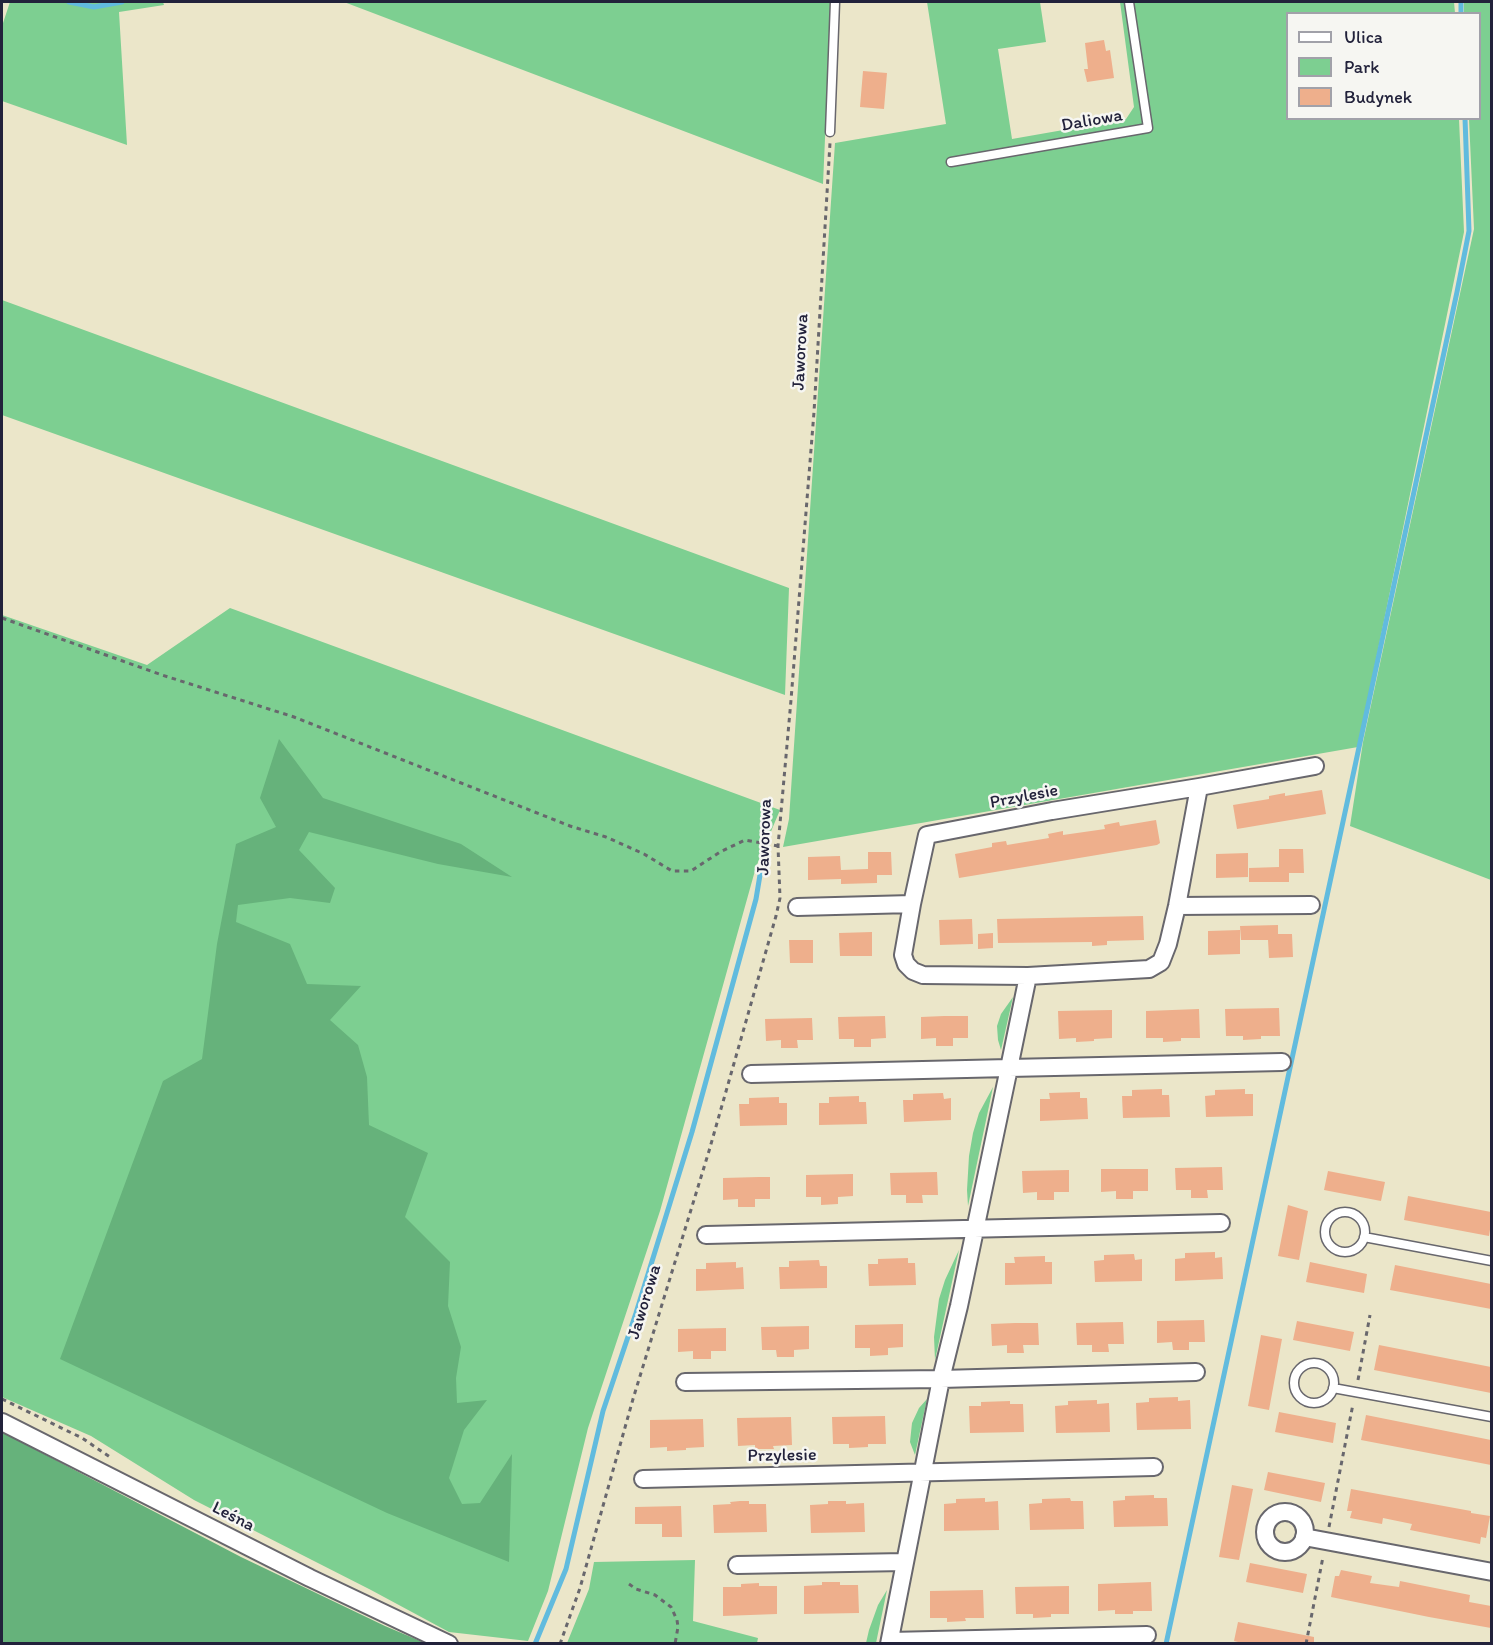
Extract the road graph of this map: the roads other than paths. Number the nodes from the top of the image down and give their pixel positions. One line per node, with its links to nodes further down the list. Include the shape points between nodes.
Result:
1 (835, 2): 3 (lane)
2 (1129, 2): 4 (lane, Daliowa, via 1148,128)
3 (830, 132)
4 (951, 162)
5 (1315, 766): 6 (street, Przylesie)
6 (1199, 787): 7 (street, Przylesie, via 927,835); 9 (street, Przylesie)
7 (912, 904): 10 (street); 11 (street, Przylesie, via 903,955 913,971 923,975)
8 (1311, 905): 9 (street)
9 (1177, 906): 11 (street, Przylesie, via 1161,962 1149,969)
10 (797, 907)
11 (1028, 976): 13 (street)
12 (1282, 1062): 13 (street)
13 (1009, 1068): 14 (street); 16 (street)
14 (751, 1074)
15 (1221, 1223): 16 (street)
16 (975, 1228): 17 (street); 21 (street)
17 (706, 1235)
18 (1364, 1237): 18 (lane, via 1356,1249 1342,1252 1327,1241 1325,1229 1332,1217 1345,1212 1358,1217); 19 (lane)
19 (1491, 1261)
20 (1196, 1372): 21 (street)
21 (941, 1379): 22 (street); 27 (street)
22 (686, 1382)
23 (1333, 1388): 23 (lane, via 1325,1400 1311,1403 1300,1397 1294,1380 1301,1368 1321,1365 1332,1374); 24 (lane)
24 (1491, 1417)
25 (2, 1422): 35 (street, Leśna)
26 (1154, 1467): 27 (street, Przylesie)
27 (922, 1473): 28 (street, Przylesie); 30 (street)
28 (643, 1479)
29 (1304, 1537): 32 (street)
30 (905, 1563): 31 (street); 34 (street)
31 (737, 1565)
32 (1491, 1572)
33 (1147, 1635): 34 (street)
34 (890, 1642)
35 (449, 1644)

